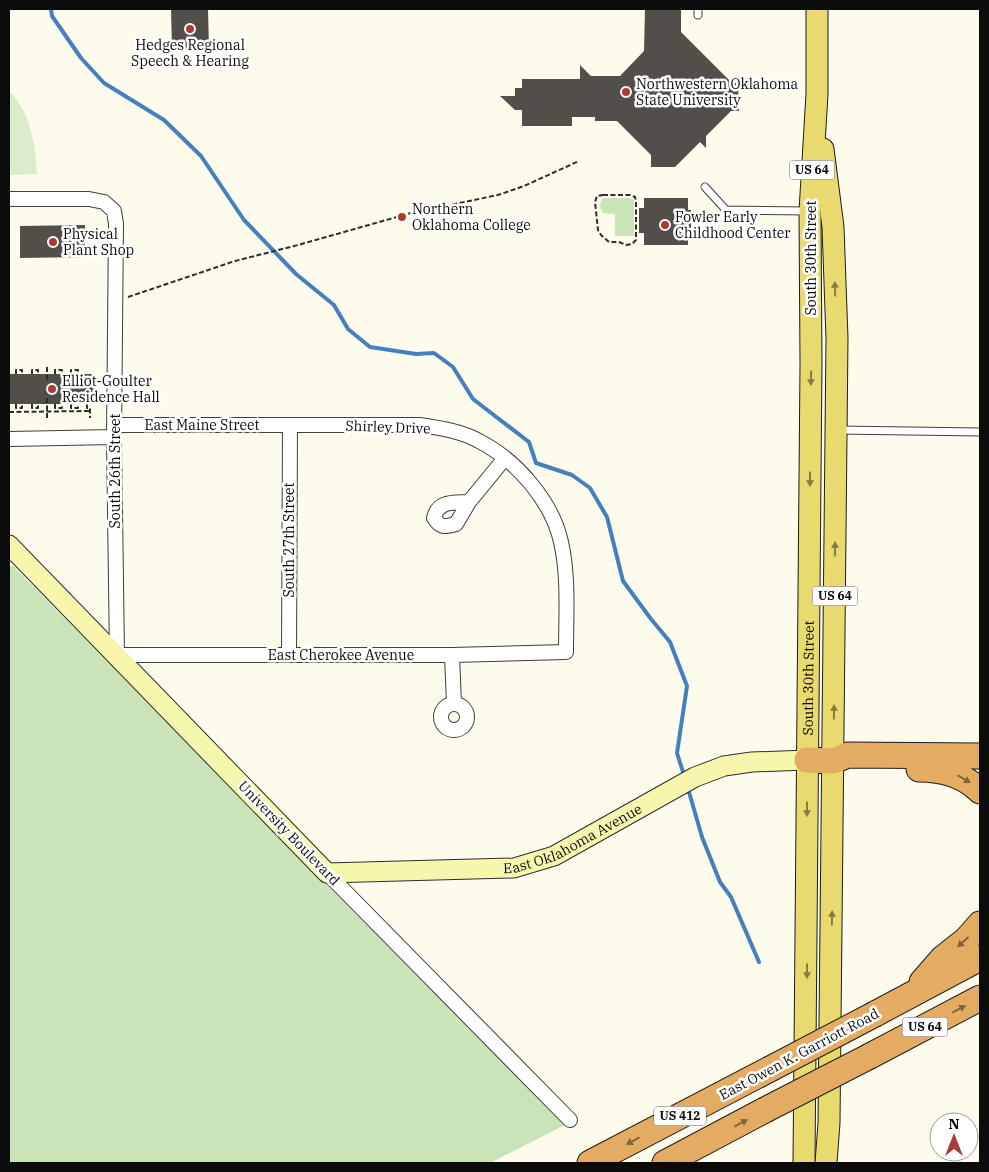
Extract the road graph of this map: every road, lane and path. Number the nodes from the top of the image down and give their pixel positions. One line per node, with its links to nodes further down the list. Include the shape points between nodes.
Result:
1 (817, 9): 5 (main road, South 30th Street / US 64)
2 (579, 161): 8 (path, via 498,194 411,213 260,254)
3 (705, 187): 5 (lane, via 726,210)
4 (9, 199): 8 (street, South 26th Street, via 89,199 104,202 114,211)
5 (820, 211): 39 (main road, South 30th Street / US 64, one-way to 39); 40 (main road, South 30th Street / US 64, one-way to 5, via 837,338)
6 (636, 220): 6 (path, via 634,242 626,245 609,242 599,232 596,199 603,195 632,196 636,199); 7 (path)
7 (641, 220)
8 (115, 302): 41 (street, South 26th Street)
9 (47, 367): 18 (path)
10 (16, 374): 11 (path, via 19,368)
11 (22, 374)
12 (32, 374): 13 (path, via 35,368)
13 (38, 374)
14 (55, 374): 15 (path, via 59,368)
15 (62, 374)
16 (71, 374): 17 (path, via 74,368)
17 (78, 374)
18 (47, 380)
19 (47, 398): 35 (path)
20 (16, 404): 29 (path)
21 (22, 404): 29 (path)
22 (32, 404): 30 (path)
23 (38, 404): 30 (path)
24 (56, 404): 31 (path)
25 (62, 404): 31 (path)
26 (71, 404): 32 (path)
27 (78, 404): 32 (path)
28 (87, 404): 33 (path)
29 (19, 410): 30 (path); 34 (path)
30 (35, 410): 35 (path)
31 (59, 410): 32 (path); 35 (path)
32 (74, 410): 33 (path)
33 (90, 411): 37 (path)
34 (9, 412)
35 (47, 412): 36 (path)
36 (47, 418)
37 (90, 418)
38 (290, 425): 41 (street, East Maine Street); 44 (street, Shirley Drive, via 420,425 448,430 479,441); 48 (street, South 27th Street)
39 (810, 430): 40 (main road); 53 (main road, South 30th Street / US 64, one-way to 53)
40 (837, 430): 42 (lane); 54 (main road, South 30th Street / US 64, one-way to 40)
41 (114, 431): 43 (street, East Maine Street); 49 (street, South 26th Street)
42 (980, 432)
43 (9, 439)
44 (505, 458): 45 (street); 47 (street, Shirley Drive, via 533,484 548,508 561,540 565,566)
45 (469, 502)
46 (9, 545): 49 (street, University Boulevard)
47 (566, 652): 50 (street, East Cherokee Avenue)
48 (289, 654): 49 (street, East Cherokee Avenue); 50 (street, East Cherokee Avenue)
49 (116, 655): 56 (street, University Boulevard)
50 (452, 655): 51 (street)
51 (454, 704)
52 (980, 756): 54 (highway, via 848,755)
53 (807, 760): 54 (highway); 56 (street, East Oklahoma Avenue, via 724,766 695,777 554,856 514,868); 67 (main road, South 30th Street / US 64, one-way to 67)
54 (834, 761): 55 (highway, one-way to 55, via 847,768 943,770 965,779); 68 (main road, South 30th Street, one-way to 54)
55 (980, 790)
56 (328, 873): 62 (street, University Boulevard)
57 (980, 924): 59 (highway, one-way to 59)
58 (980, 958): 59 (highway, East Owen K. Garriott Road / US 64)
59 (909, 996): 61 (highway, East Owen K. Garriott Road / US 64)
60 (980, 998): 63 (highway, US 64, one-way to 60, bridge)
61 (875, 1014): 64 (highway, East Owen K. Garriott Road / US 412, one-way to 64, bridge)
62 (570, 1120)
63 (717, 1135): 65 (highway, US 412); 66 (highway, US 64)
64 (590, 1163)
65 (664, 1163)
66 (688, 1163)
67 (804, 1163)
68 (826, 1163)

